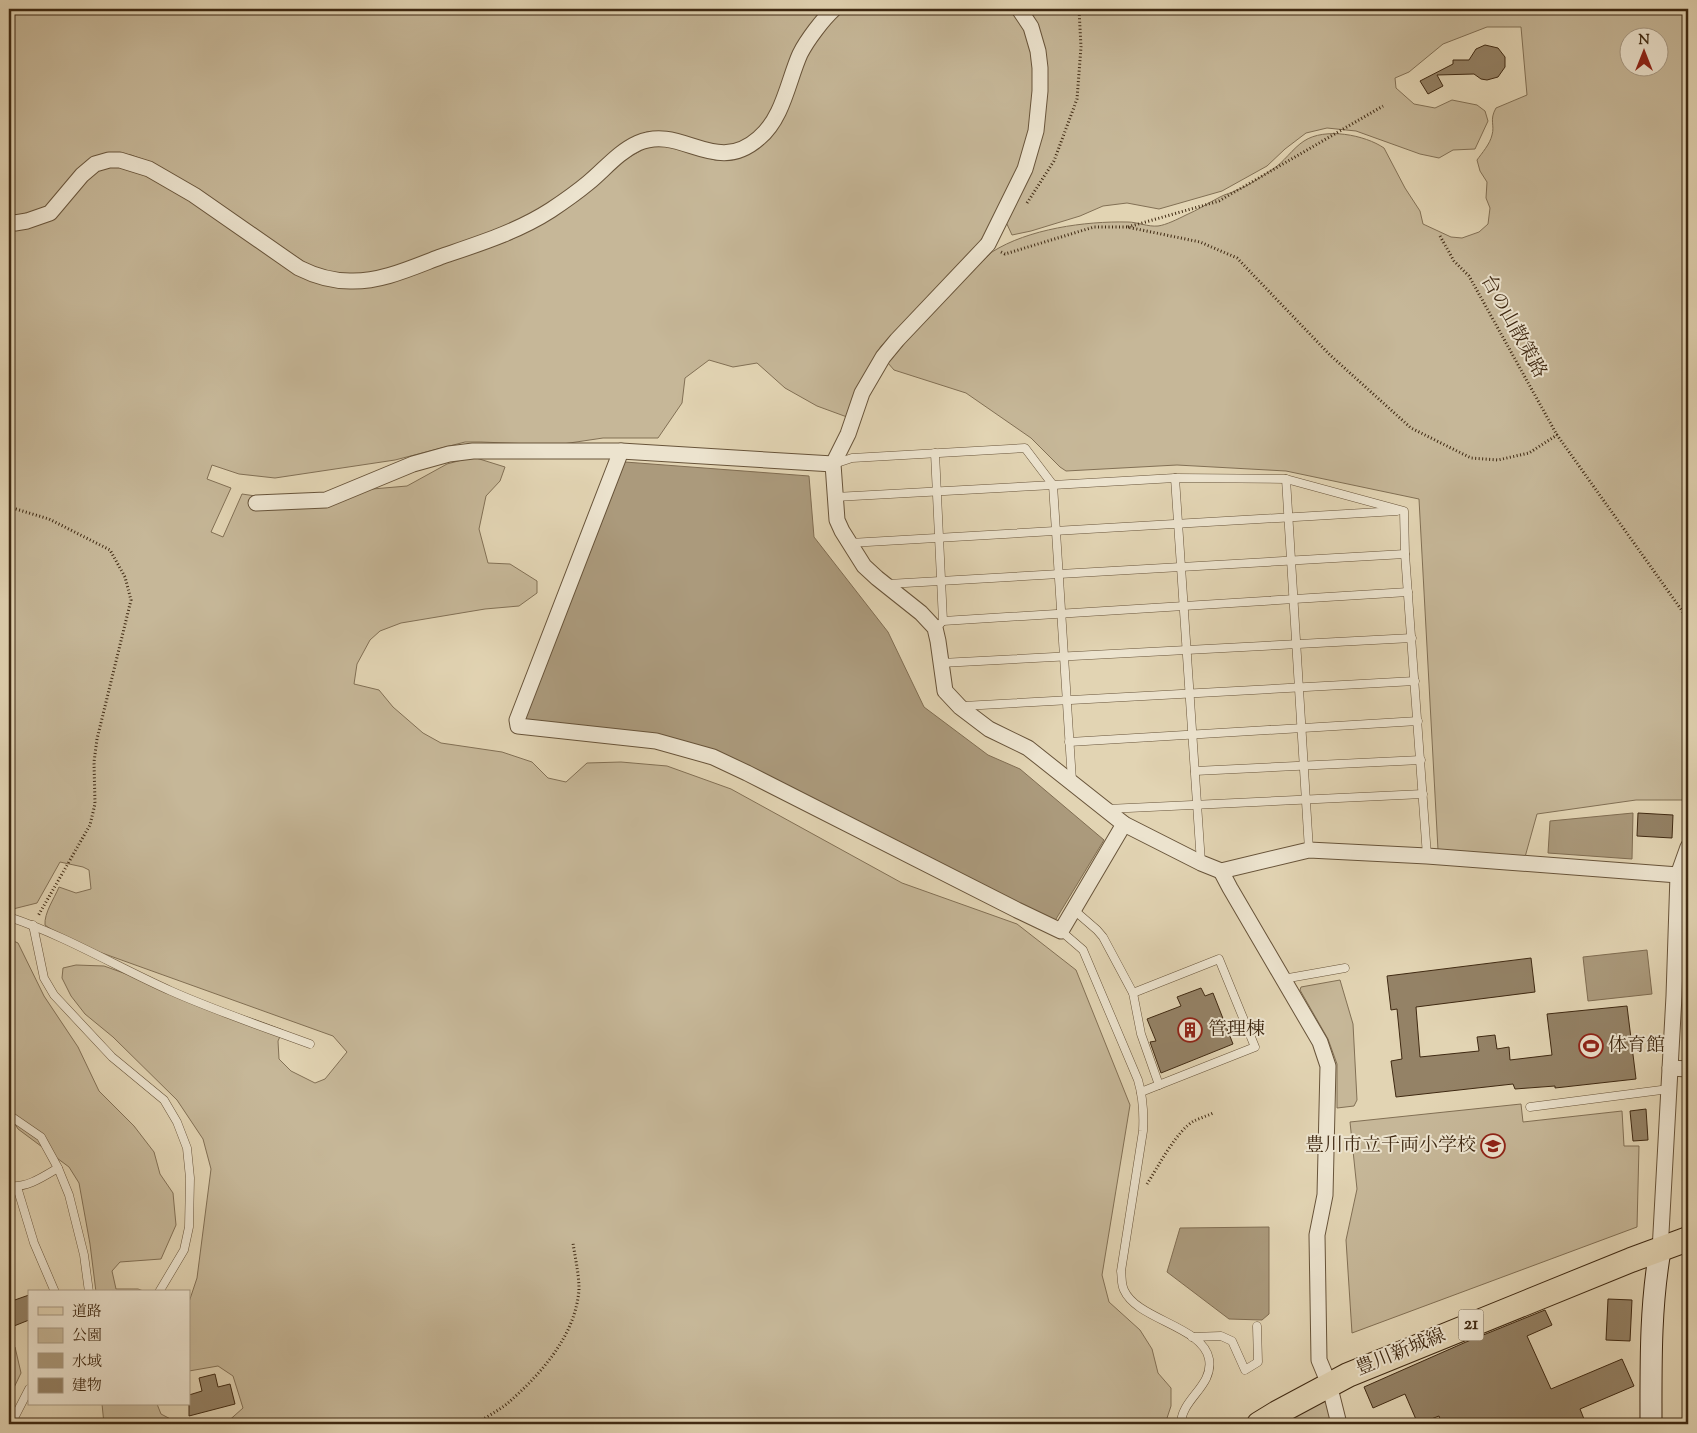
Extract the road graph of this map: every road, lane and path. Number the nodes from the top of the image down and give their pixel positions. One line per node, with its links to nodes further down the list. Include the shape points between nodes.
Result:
1 (834, 9): 4 (street, via 801,52 772,124 760,138 741,150 714,153 663,139 638,143 622,152 587,184 550,210 509,233 388,276 350,281 316,276 299,268 194,195 149,170 120,160 95,164 50,213 26,221)
2 (1018, 9): 7 (street, via 1031,27 1038,51 1040,91 1036,131 1025,169)
3 (1383, 106): 5 (path, via 1219,201)
4 (9, 222)
5 (1127, 228): 7 (path, via 1094,227 1006,254); 8 (path, via 1200,242 1237,258 1330,355 1411,428 1443,445 1471,458 1498,460 1528,453)
6 (1440, 236): 8 (path, 台の山散策路, via 1454,261 1469,276)
7 (988, 244): 11 (street, via 883,357 862,393 848,434)
8 (1557, 435): 35 (path, 台の山散策路)
9 (621, 451): 11 (street); 17 (street, via 473,451 449,454 413,464 326,500); 69 (street, via 517,720 518,726 656,741 713,757)
10 (935, 453): 11 (lane, via 852,458); 14 (lane, via 1025,448); 15 (lane)
11 (832, 464): 16 (street)
12 (1175, 478): 13 (lane); 14 (lane); 21 (lane)
13 (1286, 478): 19 (lane); 20 (lane)
14 (1053, 485): 15 (lane); 22 (lane)
15 (937, 491): 16 (lane); 23 (lane)
16 (835, 497): 24 (street, via 837,520)
17 (256, 503)
18 (9, 507): 68 (path, via 49,520 110,550 125,577 131,600 97,739 95,804 90,825)
19 (1404, 511): 20 (lane); 25 (lane)
20 (1288, 519): 21 (lane); 26 (lane)
21 (1178, 524): 22 (lane); 27 (lane)
22 (1056, 530): 23 (lane); 28 (lane)
23 (939, 537): 24 (lane); 29 (lane)
24 (850, 543): 30 (street, via 864,566)
25 (1405, 554): 26 (lane); 31 (lane)
26 (1291, 561): 27 (lane); 32 (lane)
27 (1181, 567): 28 (lane); 33 (lane)
28 (1059, 574): 29 (lane); 34 (lane)
29 (942, 581): 30 (lane); 36 (lane)
30 (885, 585): 36 (street)
31 (1408, 592): 32 (lane); 37 (lane)
32 (1293, 599): 33 (lane); 38 (lane)
33 (1184, 606): 34 (lane); 39 (lane)
34 (1061, 613): 36 (lane); 40 (lane)
35 (1688, 619)
36 (939, 624): 41 (street)
37 (1412, 638): 38 (lane); 42 (lane)
38 (1296, 644): 39 (lane); 43 (lane)
39 (1187, 650): 40 (lane); 44 (lane)
40 (1064, 656): 41 (lane); 45 (lane)
41 (941, 663): 46 (street, via 944,692)
42 (1415, 681): 43 (lane); 47 (lane)
43 (1299, 687): 44 (lane); 48 (lane)
44 (1190, 694): 45 (lane); 49 (lane)
45 (1067, 701): 46 (lane); 50 (lane)
46 (960, 706): 54 (street, via 989,729 1028,748)
47 (1418, 721): 48 (lane); 51 (lane)
48 (1301, 728): 49 (lane); 52 (lane)
49 (1192, 735): 50 (lane); 53 (lane)
50 (1069, 742): 54 (lane)
51 (1420, 760): 52 (lane); 55 (lane)
52 (1303, 766): 53 (lane); 56 (lane)
53 (1195, 771): 57 (lane)
54 (1072, 782): 58 (street)
55 (1423, 794): 56 (lane); 62 (lane)
56 (1305, 800): 57 (lane); 61 (lane)
57 (1197, 805): 58 (lane); 63 (lane)
58 (1106, 809): 59 (street)
59 (1124, 824): 63 (street); 66 (street)
60 (1688, 847): 65 (street)
61 (1309, 850): 62 (street); 64 (street)
62 (1427, 856): 65 (street)
63 (1201, 864): 64 (street)
64 (1221, 871): 71 (street)
65 (1678, 875): 73 (street)
66 (1074, 910): 69 (street); 72 (lane, via 1103,937)
67 (9, 917): 68 (lane)
68 (33, 925): 74 (lane, via 172,991); 91 (lane, via 44,978 54,995 112,1057 164,1100 187,1148 189,1227 184,1250)
69 (1061, 931): 79 (lane, via 1083,950)
70 (1345, 968): 71 (lane)
71 (1283, 979): 94 (street, via 1320,1042 1328,1066 1325,1195 1317,1235 1319,1360)
72 (1133, 993): 77 (lane, via 1141,1034); 77 (lane, via 1219,959 1255,1047)
73 (1681, 997): 75 (street)
74 (310, 1044)
75 (1670, 1068): 76 (street); 78 (street)
76 (1688, 1069)
77 (1159, 1085): 79 (lane)
78 (1669, 1089): 80 (lane); 88 (street)
79 (1141, 1092): 85 (lane, via 1144,1114)
80 (1530, 1107)
81 (1213, 1113): 85 (path, via 1194,1121 1179,1134)
82 (9, 1115): 83 (lane, via 41,1137)
83 (58, 1168): 84 (lane, via 38,1180); 90 (lane, via 70,1195)
84 (13, 1186): 89 (lane)
85 (1131, 1208): 93 (lane, via 1122,1271 1124,1290 1137,1306)
86 (1688, 1239): 88 (main road, 豊川新城線 / 21)
87 (573, 1243): 97 (path, via 579,1287 570,1327 541,1370 507,1404)
88 (1660, 1251): 94 (main road, 豊川新城線 / 21); 101 (street, via 1654,1290)
89 (54, 1290)
90 (89, 1290)
91 (160, 1290)
92 (1257, 1326): 93 (lane, via 1258,1362 1245,1370 1232,1341 1221,1336)
93 (1192, 1337): 98 (lane, via 1208,1355 1210,1371 1184,1410)
94 (1329, 1384): 99 (main road, 豊川新城線 / 21); 100 (street)
95 (28, 1391): 96 (lane)
96 (11, 1424)
97 (476, 1424)
98 (1181, 1424)
99 (1259, 1424)
100 (1339, 1424)
101 (1651, 1424)

